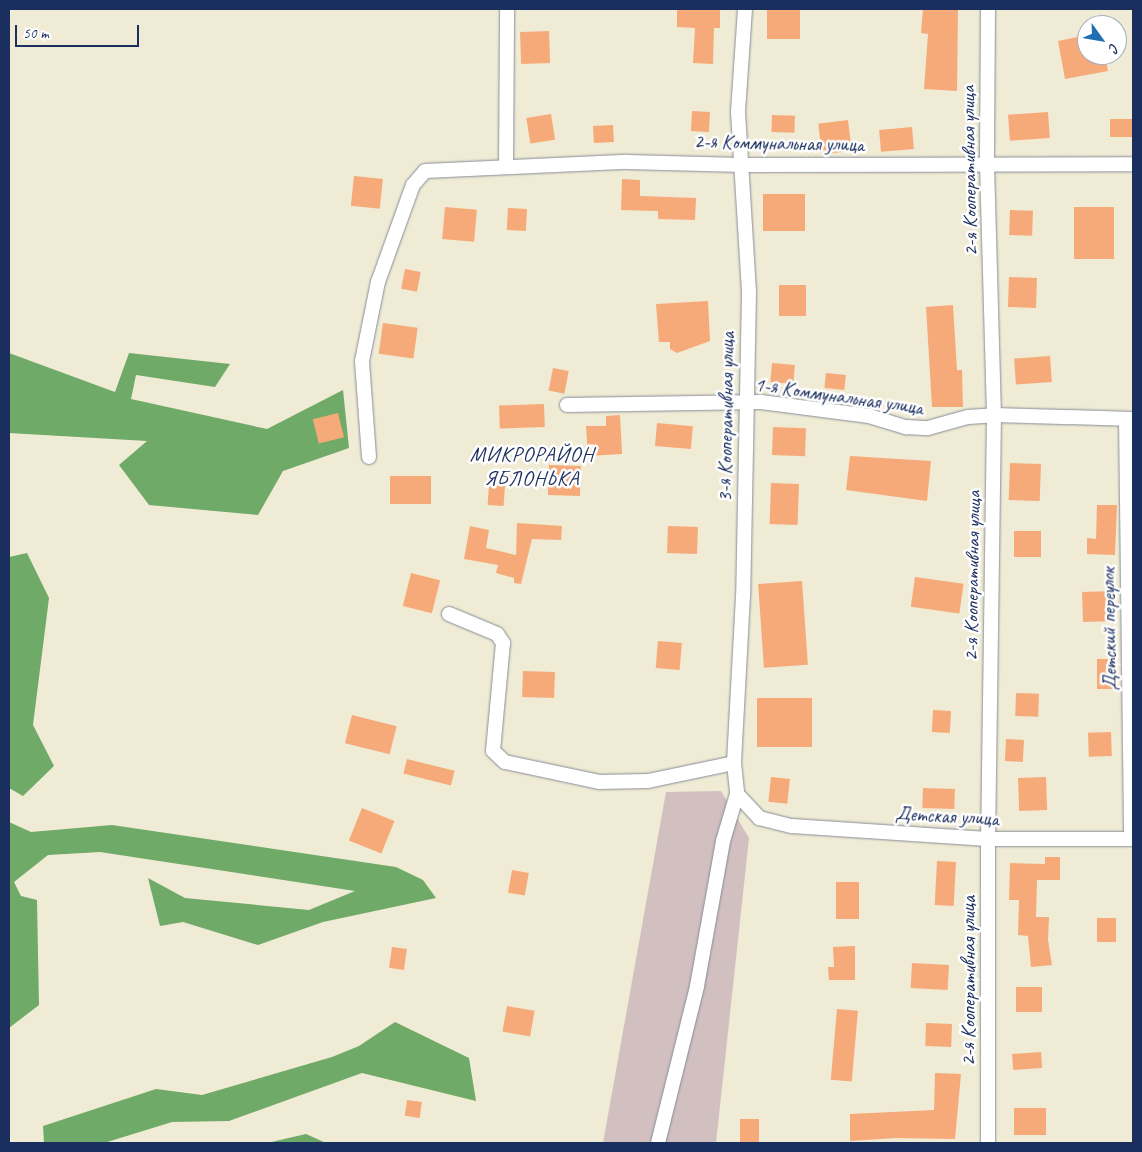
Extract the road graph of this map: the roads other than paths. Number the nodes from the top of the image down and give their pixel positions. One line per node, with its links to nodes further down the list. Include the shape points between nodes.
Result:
1 (506, 9): 7 (street)
2 (745, 9): 5 (street, 3-я Кооперативная улица, via 738,112)
3 (988, 9): 6 (street, 2-я Кооперативная улица)
4 (1133, 164): 6 (street, 2-я Коммунальная улица)
5 (742, 165): 6 (street, 2-я Коммунальная улица); 7 (street, 2-я Коммунальная улица, via 627,162); 8 (street, 3-я Кооперативная улица, via 750,292)
6 (987, 165): 10 (street, 2-я Кооперативная улица)
7 (506, 166): 12 (street, 2-я Коммунальная улица, via 425,171 413,185 378,282 362,361)
8 (747, 403): 9 (street, 1-я Коммунальная улица); 10 (street, 1-я Коммунальная улица, via 869,416 906,427 928,428); 14 (street, 3-я Кооперативная улица, via 742,626)
9 (567, 405)
10 (994, 415): 11 (street, 1-я Коммунальная улица); 16 (street, 2-я Кооперативная улица)
11 (1130, 419): 17 (street, Детский переулок)
12 (369, 457)
13 (449, 614): 14 (street, via 497,634 503,643 493,751 505,762 599,782 648,781)
14 (734, 762): 15 (street, 3-я Кооперативная улица)
15 (737, 794): 16 (street, Детская улица, via 760,818 792,826); 18 (street, via 723,841 697,986)
16 (988, 839): 17 (street, Детская улица); 19 (street, 2-я Кооперативная улица)
17 (1132, 839)
18 (658, 1143)
19 (988, 1143)

